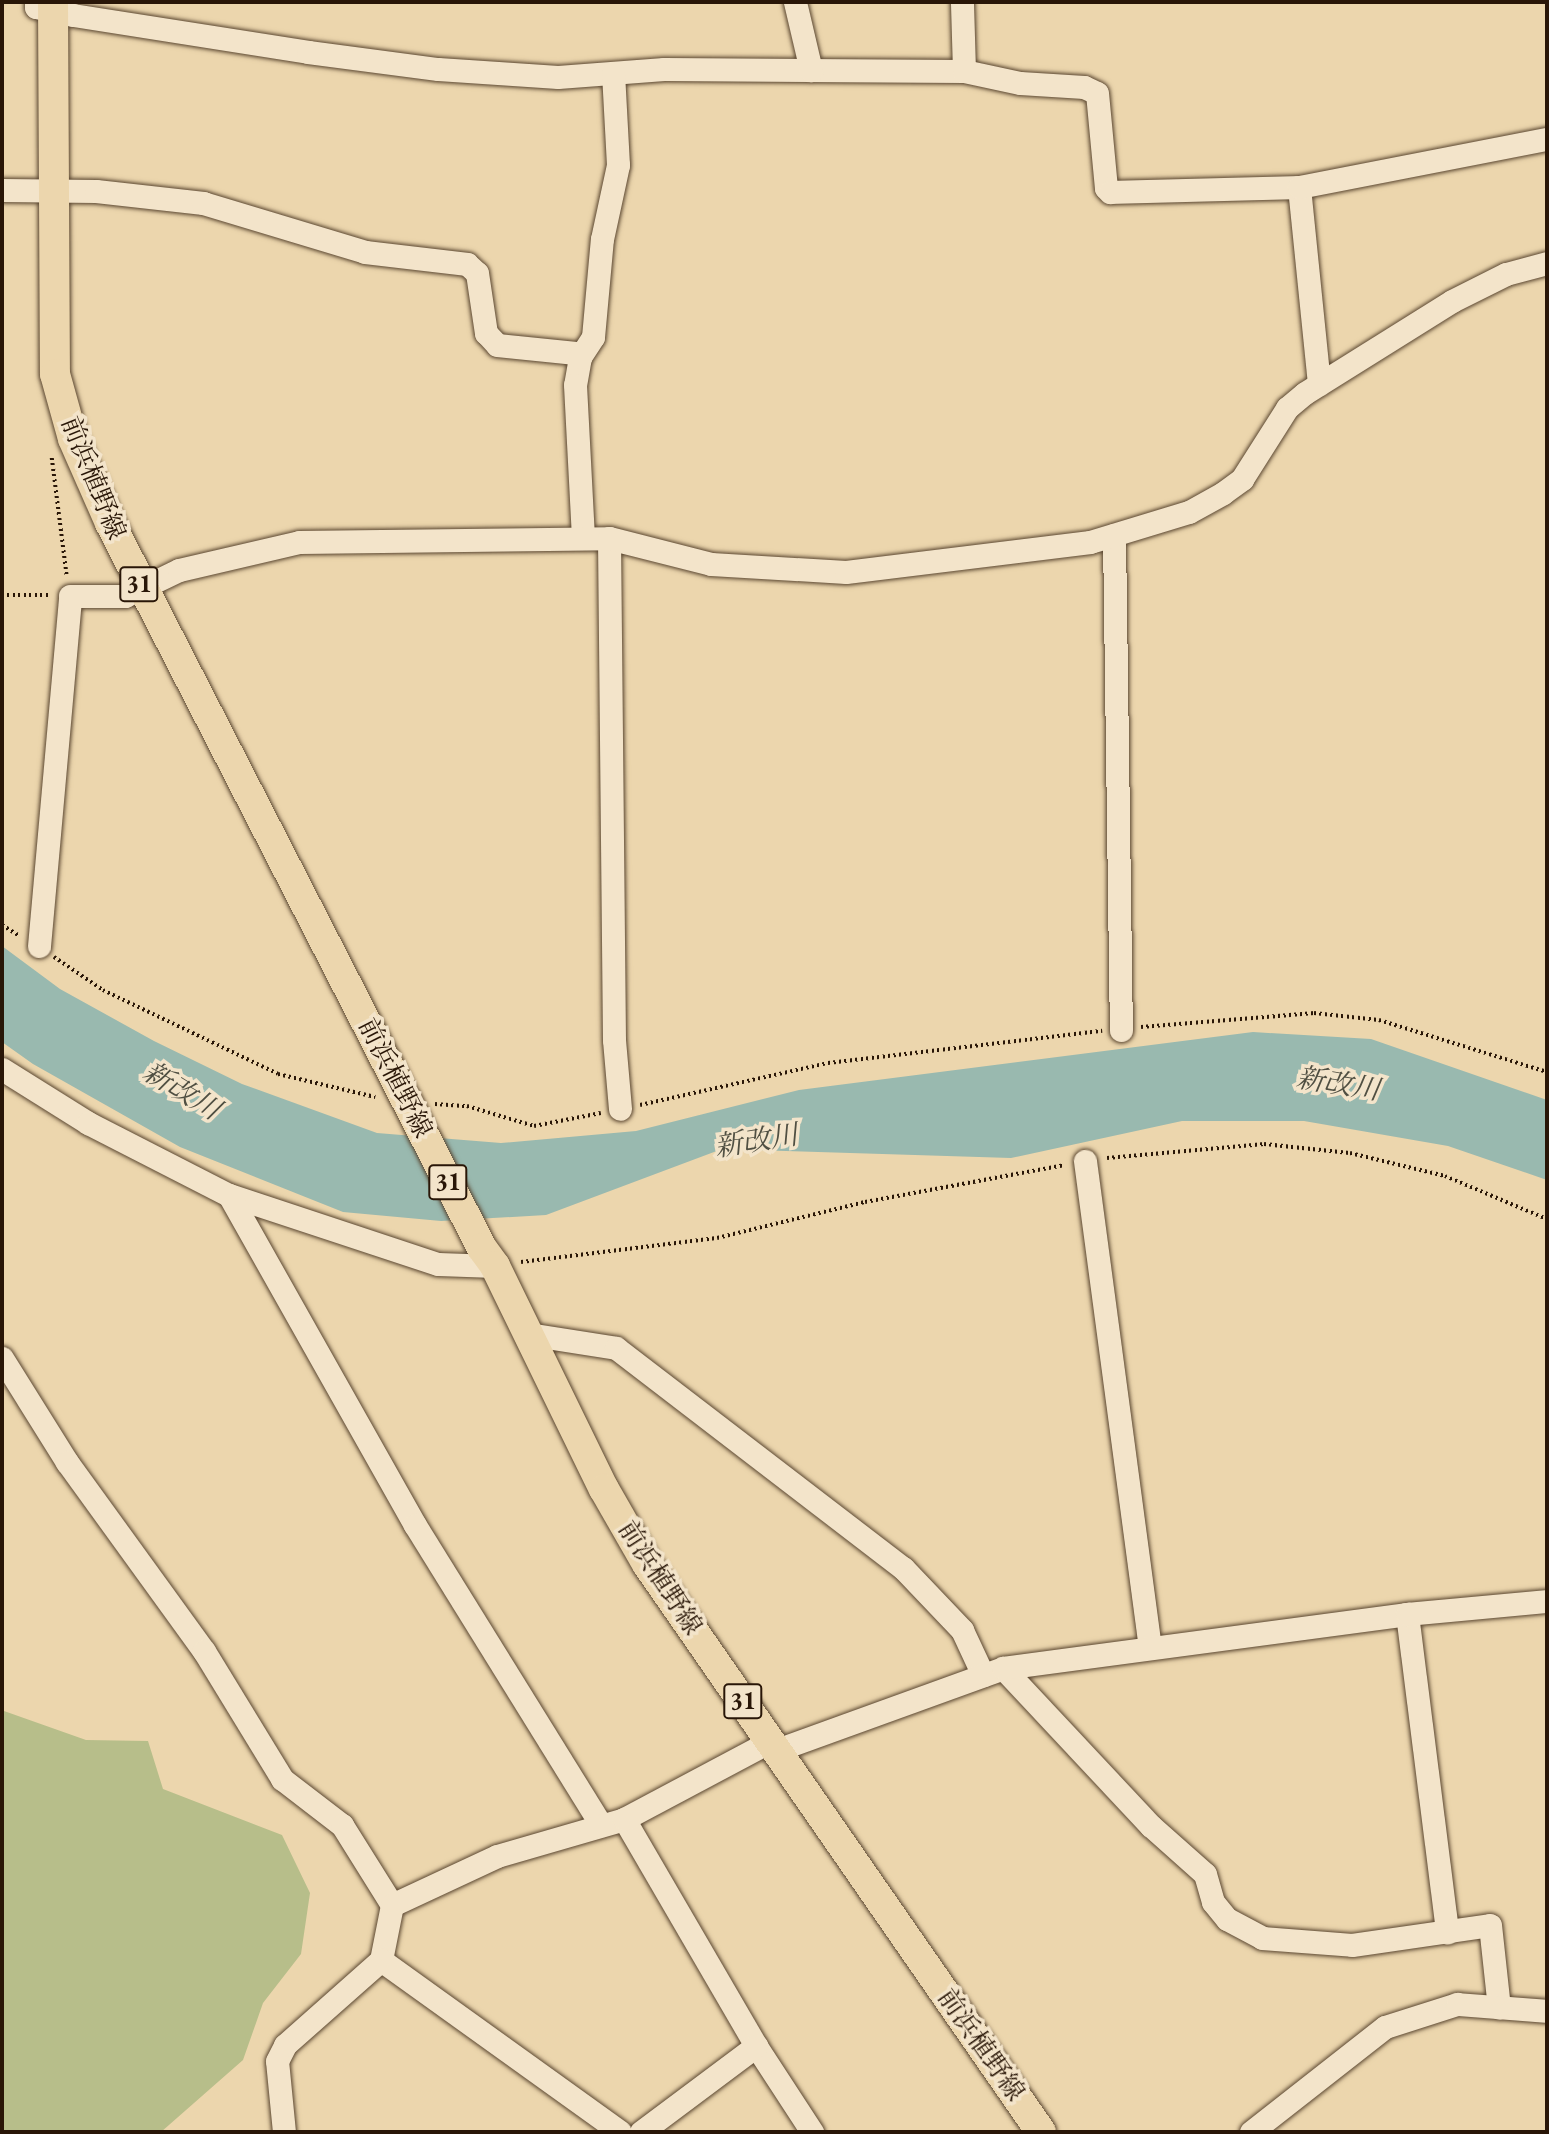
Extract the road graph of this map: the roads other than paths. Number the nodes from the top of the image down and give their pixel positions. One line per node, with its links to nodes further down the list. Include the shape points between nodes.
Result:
1 (795, 2): 4 (street)
2 (962, 2): 5 (street)
3 (47, 5): 6 (street, via 438,69 558,77); 10 (main road, 前浜植野線 / 31)
4 (811, 70): 5 (street); 6 (street)
5 (964, 71): 8 (street, via 1020,83 1084,87 1097,93 1105,188 1110,192)
6 (612, 73): 12 (street, via 618,165 602,239 593,337)
7 (1547, 139): 8 (street)
8 (1299, 187): 13 (street)
9 (2, 190): 10 (street)
10 (52, 191): 12 (street, via 203,203 365,252 467,264 477,273 486,333 497,345); 17 (main road, 前浜植野線 / 31, via 55,374 73,439)
11 (1547, 263): 13 (street, via 1506,274 1452,301)
12 (580, 357): 15 (street, via 575,385)
13 (1319, 384): 14 (street, via 1287,408 1242,479 1223,493 1189,512)
14 (1114, 534): 16 (street, via 961,561 846,572 711,564); 19 (street)
15 (583, 537): 16 (street); 17 (street, via 287,543 179,570)
16 (609, 538): 21 (street, via 614,1040)
17 (142, 591): 18 (street, via 125,596 69,596); 24 (main road, 前浜植野線 / 31)
18 (38, 946)
19 (1121, 1030)
20 (2, 1069): 23 (street, via 88,1123)
21 (620, 1109)
22 (1085, 1161): 29 (street)
23 (229, 1195): 24 (street, via 438,1264); 33 (street, via 415,1525)
24 (488, 1257): 25 (main road, 前浜植野線 / 31)
25 (527, 1334): 30 (street, via 616,1348 903,1568 962,1630); 31 (main road, 前浜植野線 / 31, via 647,1564)
26 (2, 1358): 34 (street, via 67,1462 204,1651 282,1779 342,1825)
27 (1547, 1601): 28 (street)
28 (1407, 1614): 29 (street); 35 (street)
29 (1150, 1646): 30 (street)
30 (993, 1671): 31 (street); 35 (street, via 1205,1874 1213,1902 1227,1919 1262,1938 1352,1945)
31 (774, 1746): 32 (street); 44 (main road, 前浜植野線 / 31)
32 (624, 1819): 33 (street); 39 (street)
33 (601, 1825): 34 (street, via 496,1856)
34 (392, 1905): 36 (street)
35 (1447, 1932): 37 (street, via 1490,1925)
36 (380, 1960): 40 (street, via 285,2045 277,2061); 41 (street)
37 (1499, 2008): 38 (street); 45 (street, via 1457,2004 1385,2027)
38 (1547, 2011)
39 (756, 2046): 42 (street); 43 (street)
40 (284, 2132)
41 (620, 2132)
42 (641, 2132)
43 (812, 2132)
44 (1041, 2132)
45 (1251, 2132)

